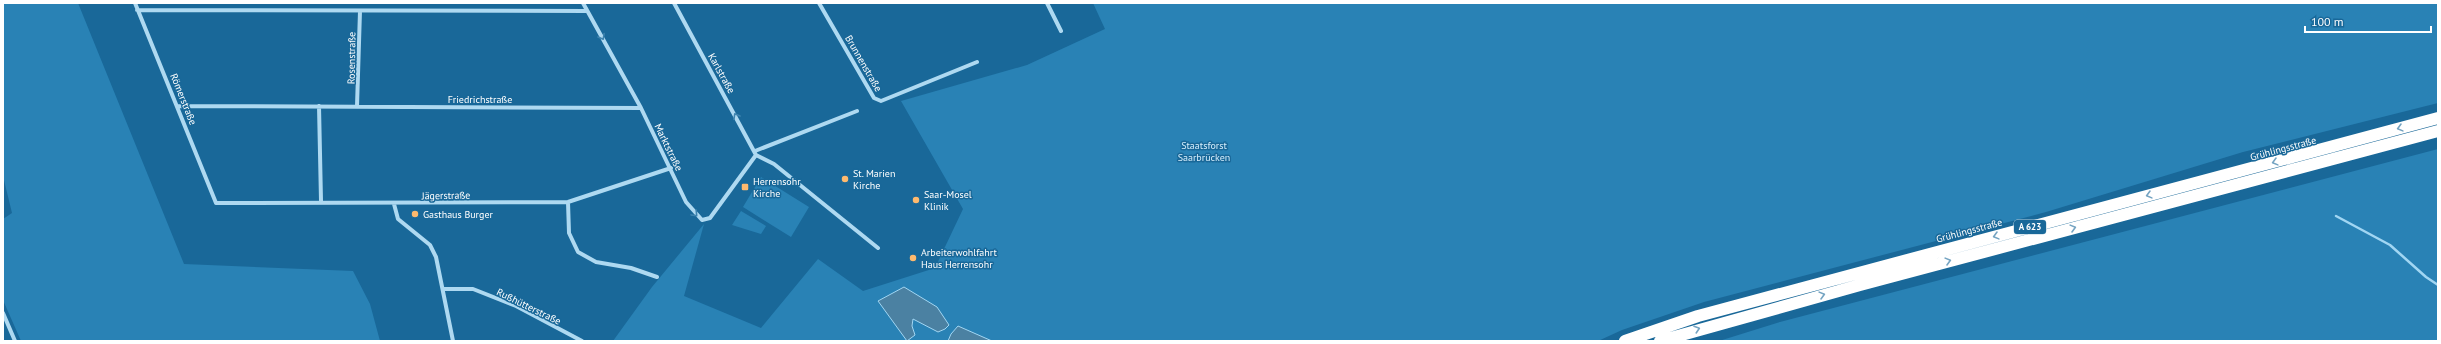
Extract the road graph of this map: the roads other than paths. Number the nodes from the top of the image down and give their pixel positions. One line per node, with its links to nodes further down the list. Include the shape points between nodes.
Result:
1 (135, 3): 6 (street, Römerstraße)
2 (583, 3): 8 (street, Marktstraße)
3 (674, 3): 18 (street, Karlstraße, one-way to 3)
4 (819, 3): 10 (street, Brunnenstraße, via 877,100 881,101)
5 (1047, 3): 9 (street)
6 (137, 10): 7 (street); 11 (street, Römerstraße)
7 (360, 11): 8 (street); 13 (street, Rosenstraße)
8 (587, 11): 14 (street, Marktstraße, one-way to 14)
9 (1062, 31)
10 (977, 62)
11 (178, 106): 12 (street, Friedrichstraße); 21 (street, Römerstraße)
12 (319, 106): 13 (street, Friedrichstraße); 20 (street)
13 (358, 106): 14 (street, Friedrichstraße)
14 (641, 108): 19 (street, Marktstraße)
15 (857, 111): 18 (street)
16 (2438, 118): 31 (highway, Grühlingsstraße / A 623, one-way to 31, via 1705,314)
17 (2438, 131): 32 (highway, A 623, one-way to 17, via 1860,284)
18 (756, 153): 19 (street, Marktstraße, one-way to 18, via 686,202 702,220 710,218); 24 (street, via 774,164)
19 (671, 168): 22 (street, Jägerstraße)
20 (321, 201): 21 (street, Jägerstraße); 23 (street, Jägerstraße)
21 (216, 202)
22 (568, 202): 23 (street, Jägerstraße); 25 (street, via 569,233 578,252 596,262 631,268)
23 (394, 204): 26 (street, via 398,219 430,245 436,257)
24 (878, 248)
25 (657, 277)
26 (443, 290): 29 (street); 30 (street, Rußhütterstraße, via 473,289 516,306)
27 (3, 313): 28 (street)
28 (15, 341)
29 (453, 341)
30 (582, 341)
31 (1625, 341)
32 (1660, 341)

